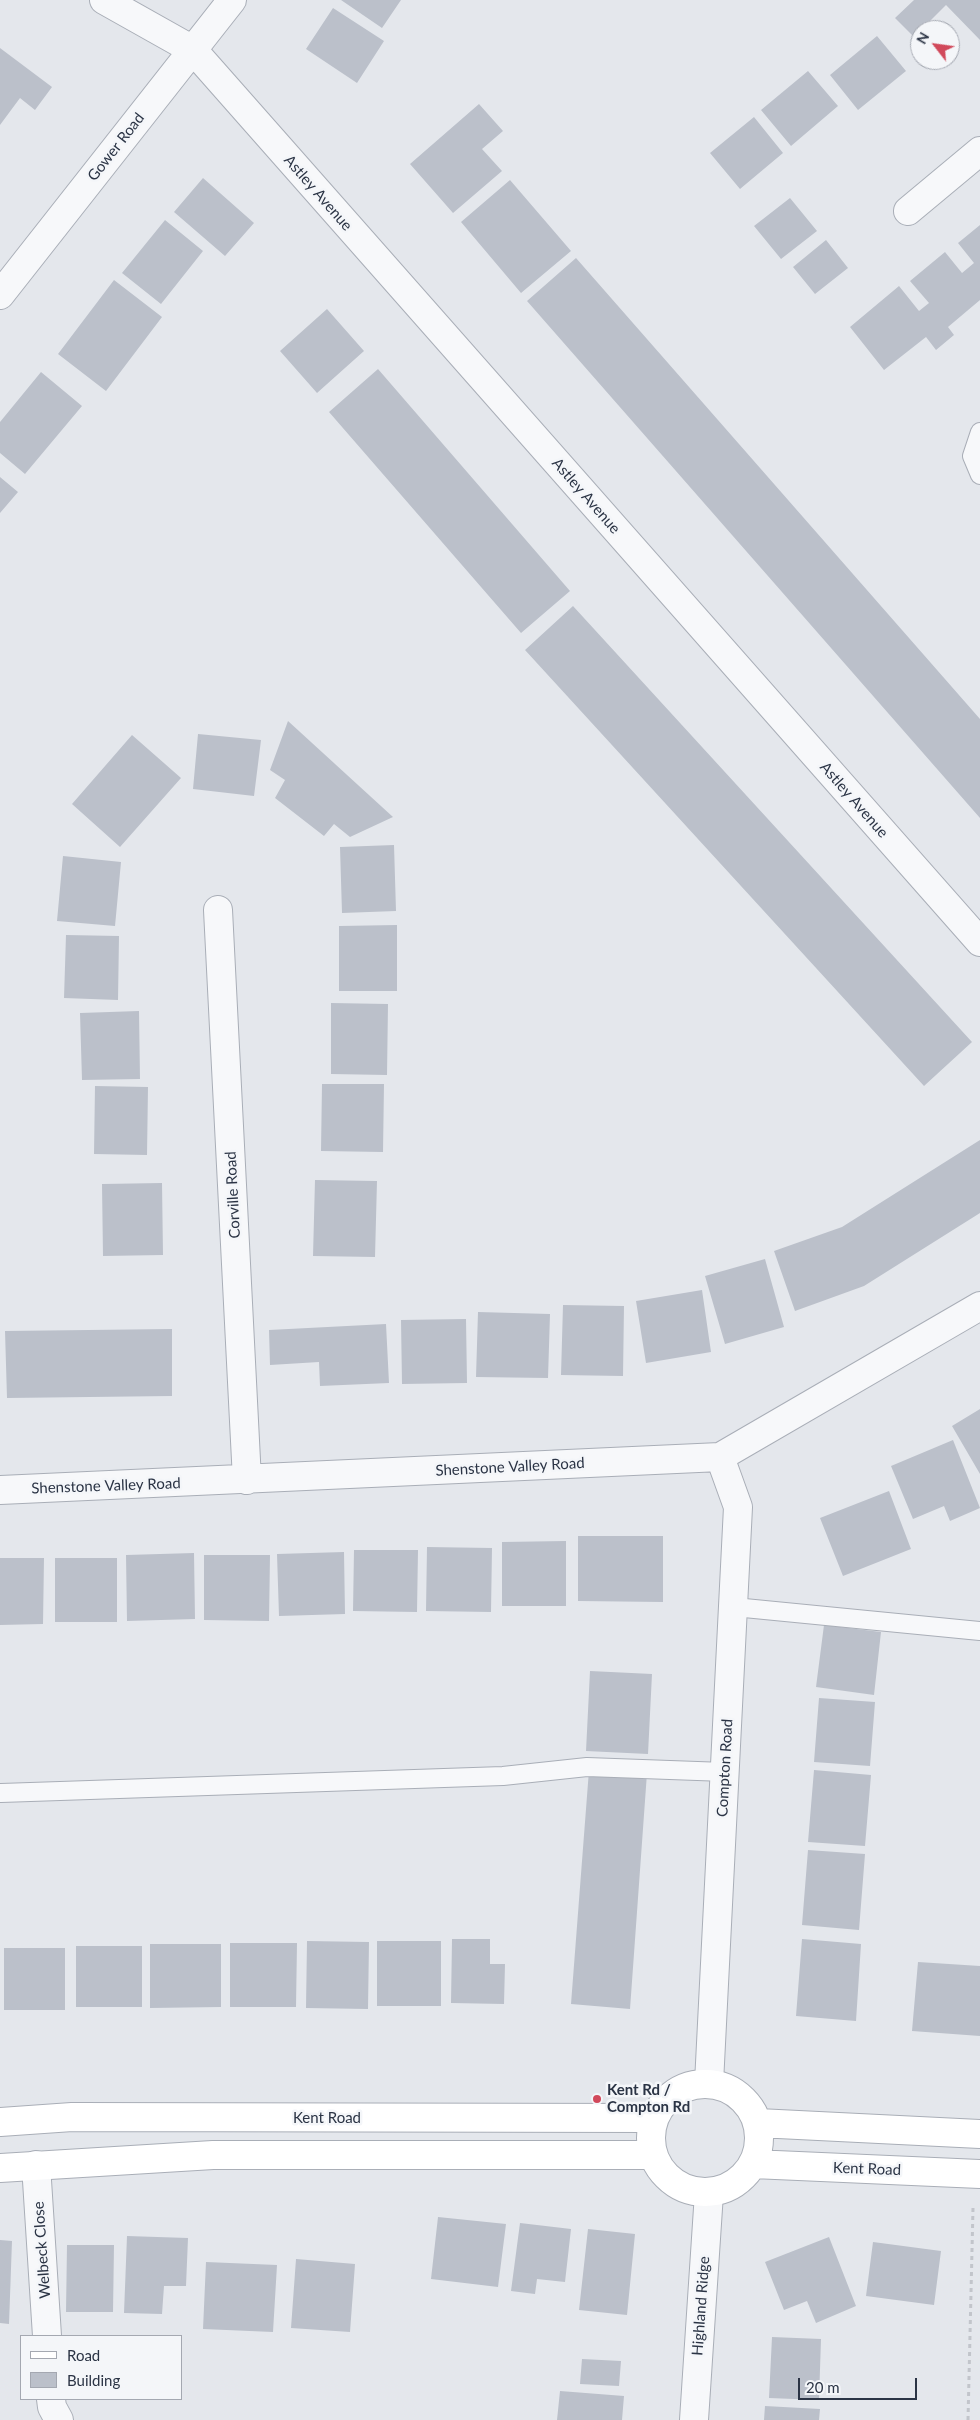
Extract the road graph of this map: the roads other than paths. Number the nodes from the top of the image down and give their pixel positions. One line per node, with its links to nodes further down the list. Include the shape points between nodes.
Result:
1 (104, 0): 3 (street, Astley Avenue)
2 (232, 0): 3 (street, Gower Road)
3 (193, 50): 6 (street, Gower Road); 10 (street, Astley Avenue)
4 (980, 151): 5 (street)
5 (908, 211)
6 (0, 295)
7 (980, 432): 8 (lane, via 972,456)
8 (980, 475)
9 (218, 910): 13 (street, Corville Road)
10 (980, 942)
11 (980, 1306): 12 (street, Shenstone Valley Road)
12 (720, 1457): 13 (street, Shenstone Valley Road); 15 (street, Compton Road, via 738,1507)
13 (247, 1480): 14 (street, Shenstone Valley Road)
14 (0, 1490)
15 (734, 1607): 16 (lane); 17 (street, Compton Road)
16 (980, 1631)
17 (725, 1772): 18 (lane, via 587,1767 503,1776); 19 (street, Compton Road)
18 (1, 1793)
19 (709, 2083): 20 (main road, via 686,2086 666,2099); 22 (main road, via 730,2089 748,2103)
20 (654, 2118): 21 (main road, Kent Road, via 72,2117); 24 (main road, via 650,2136)
21 (0, 2122)
22 (758, 2123): 23 (main road); 25 (main road, via 759,2144)
23 (980, 2134)
24 (653, 2155): 26 (main road, via 213,2155); 29 (main road, via 661,2171 674,2183 691,2190)
25 (753, 2164): 28 (main road, Kent Road); 29 (main road, via 734,2184)
26 (36, 2165): 27 (main road); 30 (street, Welbeck Close)
27 (0, 2168)
28 (975, 2173)
29 (709, 2192): 33 (street, Highland Ridge)
30 (47, 2335)
31 (51, 2400): 32 (street)
32 (59, 2420)
33 (694, 2420)

